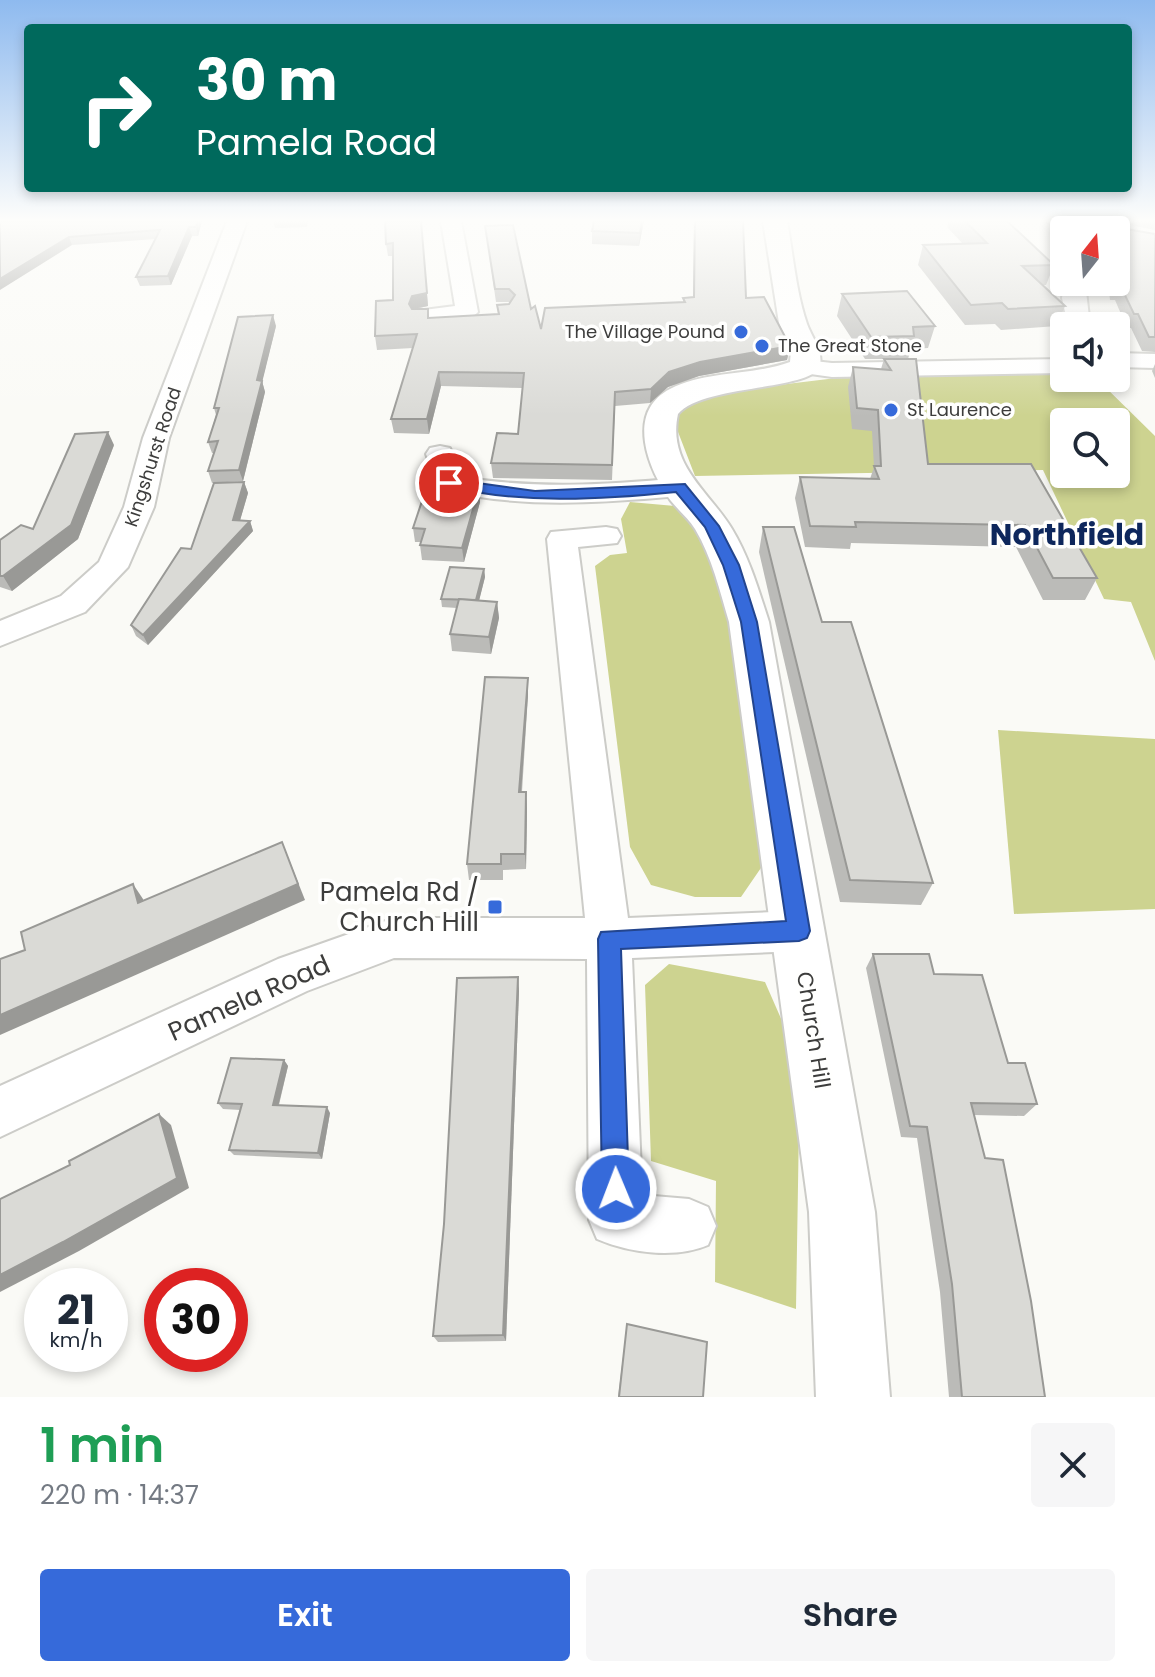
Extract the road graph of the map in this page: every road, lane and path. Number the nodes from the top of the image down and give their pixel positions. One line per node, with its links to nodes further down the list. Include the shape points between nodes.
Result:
1 (213, 286): 14 (street, Kingshurst Road, via 156,438 139,507 112,567 73,604)
2 (462, 286): 5 (street)
3 (787, 286): 10 (street)
4 (490, 311): 5 (street)
5 (467, 312): 6 (street)
6 (424, 316)
7 (1130, 360): 8 (street)
8 (1155, 361)
9 (1050, 366): 10 (street)
10 (805, 367): 12 (street, Church Hill, via 692,391 671,401 657,424)
11 (440, 454): 12 (street, via 449,483 487,491 606,495)
12 (680, 487): 15 (street, Church Hill, via 712,526 749,622)
13 (606, 536): 16 (street, via 562,539)
14 (0, 634)
15 (799, 931): 16 (street, Pamela Road); 19 (street, Church Hill, via 842,1212)
16 (609, 939): 17 (street, Pamela Road, via 394,938 294,974); 18 (street, via 616,1220)
17 (0, 1112)
18 (689, 1226)
19 (853, 1397)

